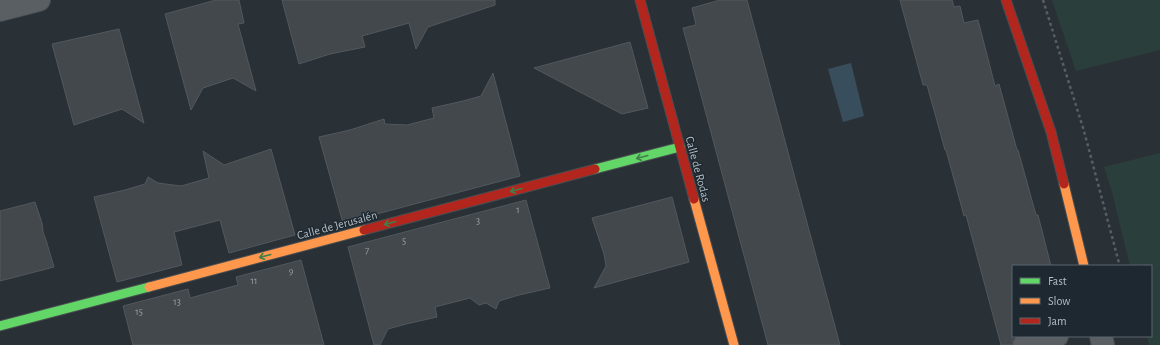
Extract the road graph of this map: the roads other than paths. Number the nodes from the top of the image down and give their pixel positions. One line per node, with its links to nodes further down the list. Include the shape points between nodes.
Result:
1 (39, 0): 4 (street)
2 (640, 0): 5 (street, Calle de Rodas)
3 (1006, 0): 6 (street, via 1051,132)
4 (0, 10)
5 (680, 148): 7 (street, Calle de Jerusalén, one-way to 7); 9 (street, Calle de Rodas)
6 (1084, 265)
7 (0, 326)
8 (1053, 337): 10 (street)
9 (734, 345)
10 (1024, 345)

